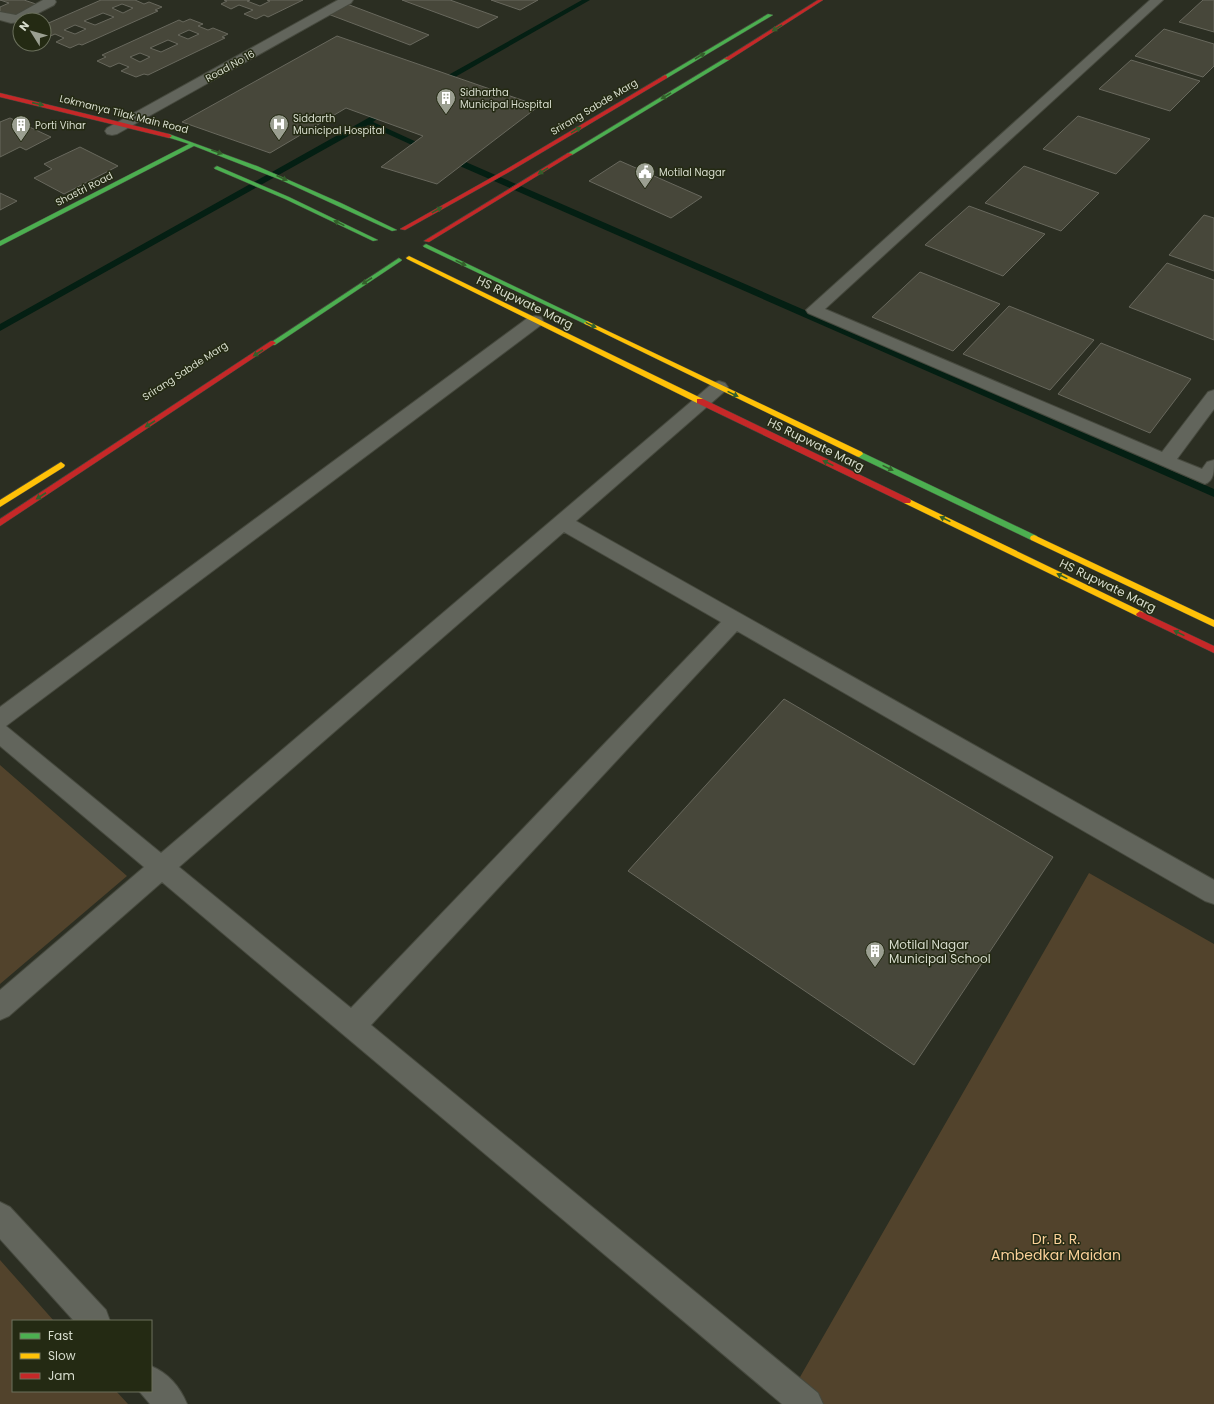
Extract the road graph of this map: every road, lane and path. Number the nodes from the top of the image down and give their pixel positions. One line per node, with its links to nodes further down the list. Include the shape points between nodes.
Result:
1 (50, 0): 5 (street, via 18,19 11,20)
2 (347, 0): 10 (street, Road No 16)
3 (821, 0): 6 (street)
4 (1157, 0): 34 (street, via 814,310)
5 (0, 16)
6 (791, 19): 8 (street, Srirang Sabde Marg, one-way to 6, via 776,11); 9 (street, one-way to 9)
7 (0, 101): 10 (street, Lokmanya Tilak Main Road, one-way to 10, via 12,98); 11 (street, Lokmanya Tilak Main Road)
8 (610, 110): 9 (street); 15 (street, Srirang Sabde Marg, one-way to 8)
9 (629, 118): 17 (street)
10 (126, 130): 11 (street, Road No 16); 12 (street, Lokmanya Tilak Main Road)
11 (112, 131)
12 (194, 144): 14 (street, Shastri Road); 19 (street, Lokmanya Tilak Main Road, one-way to 19, via 257,167)
13 (164, 148): 14 (street, Lokmanya Tilak Main Road)
14 (178, 152): 16 (street, Lokmanya Tilak Main Road); 22 (street, Shastri Road)
15 (539, 152): 17 (street); 19 (street, Srirang Sabde Marg, one-way to 15)
16 (192, 158)
17 (560, 161): 21 (street, one-way to 21)
18 (206, 163): 20 (street, one-way to 18, via 240,176)
19 (398, 230): 20 (street, Srirang Sabde Marg, via 386,232); 21 (street, Lokmanya Tilak Main Road, via 417,232)
20 (375, 240): 23 (street)
21 (426, 243): 25 (street, via 423,251); 27 (street, one-way to 27)
22 (0, 244)
23 (373, 250)
24 (386, 258): 26 (street)
25 (409, 258): 26 (street); 28 (street, HS Rupwate Marg)
26 (399, 260): 38 (street, one-way to 38, via 335,298)
27 (524, 293): 28 (street); 30 (street, one-way to 30)
28 (504, 306): 29 (street, HS Rupwate Marg)
29 (535, 321): 32 (street, HS Rupwate Marg); 43 (street)
30 (719, 387): 32 (street); 39 (street, one-way to 39)
31 (1214, 396): 34 (street)
32 (702, 402): 37 (street); 39 (street, HS Rupwate Marg, one-way to 32)
33 (66, 461): 36 (street)
34 (1166, 461): 35 (street, via 1206,478)
35 (1214, 466)
36 (0, 504)
37 (563, 522): 40 (street); 45 (street)
38 (0, 523)
39 (1148, 605): 41 (street); 42 (street, HS Rupwate Marg, one-way to 39)
40 (735, 620): 46 (street); 48 (street)
41 (1214, 624)
42 (1214, 650)
43 (0, 719)
44 (0, 734): 45 (street)
45 (162, 868): 47 (street); 48 (street)
46 (1214, 893)
47 (0, 1007)
48 (352, 1026): 53 (street)
49 (0, 1217): 50 (street)
50 (94, 1320)
51 (152, 1383): 52 (street)
52 (171, 1404)
53 (807, 1404)

